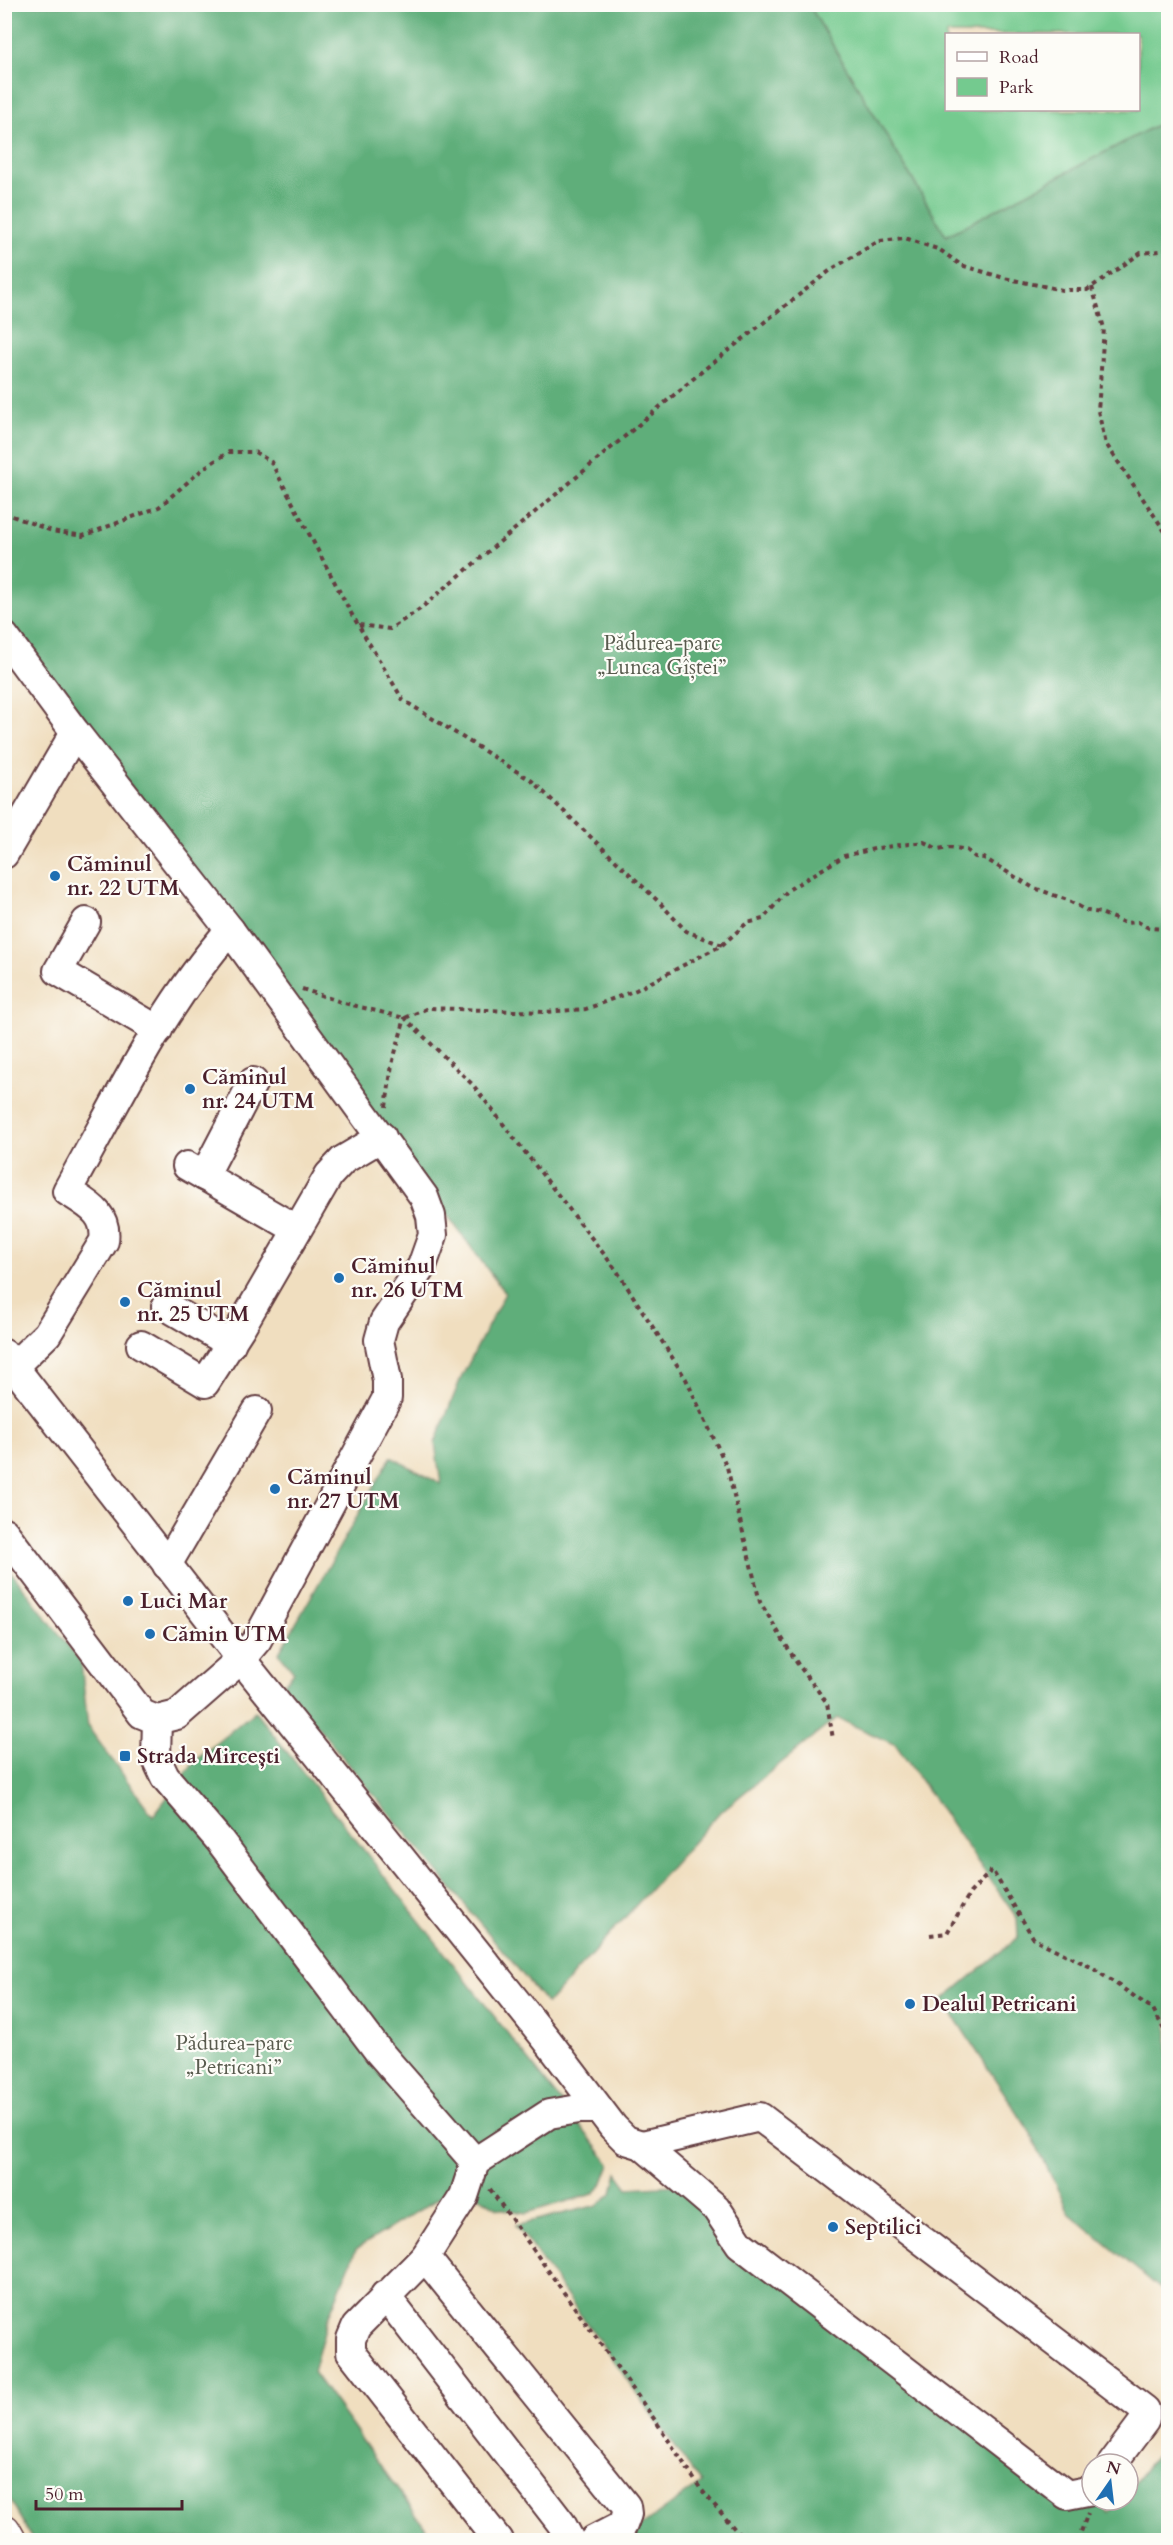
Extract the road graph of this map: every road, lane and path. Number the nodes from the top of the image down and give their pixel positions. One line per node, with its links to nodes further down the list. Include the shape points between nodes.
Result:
1 (1168, 250): 2 (path, via 1141,254)
2 (1092, 286): 4 (path, via 1104,328 1098,411 1107,444); 5 (path, via 1087,290 1062,290 1004,278 961,265 940,250 905,238 879,241 832,269 706,368 420,609 390,628)
3 (4, 513): 5 (path, via 52,531 83,536 159,507 205,467 229,452 255,452 271,462)
4 (1168, 536)
5 (358, 625): 12 (path, via 403,700 532,781 686,931)
6 (4, 636): 7 (lane)
7 (75, 732): 8 (lane); 11 (lane)
8 (4, 854)
9 (86, 922): 15 (lane, via 58,971)
10 (1168, 929): 12 (path, via 1125,923 1088,911 1032,887 967,850 938,849 924,842 844,856 788,890 763,919 747,923)
11 (230, 930): 15 (lane, via 199,966); 17 (lane)
12 (722, 945): 14 (path, via 636,990 586,1009 544,1012 428,1008)
13 (300, 988): 14 (path)
14 (405, 1018): 17 (path, via 392,1064); 28 (path, via 473,1085 617,1271 686,1378 727,1467 760,1602 827,1703)
15 (158, 1030): 22 (lane, via 67,1191 95,1209 105,1230 104,1241 47,1334)
16 (253, 1082): 18 (lane, via 195,1171)
17 (382, 1137): 18 (lane, via 337,1166); 26 (lane, via 424,1197 433,1235 422,1266 384,1322 379,1340 387,1398 257,1640)
18 (296, 1229): 20 (lane)
19 (166, 1305): 20 (lane)
20 (231, 1344): 21 (lane, via 205,1383)
21 (141, 1345)
22 (9, 1360): 25 (lane)
23 (257, 1411): 25 (lane)
24 (4, 1532): 27 (lane, via 142,1714)
25 (167, 1565): 26 (lane)
26 (241, 1659): 27 (lane, via 177,1715); 31 (lane)
27 (158, 1720): 35 (lane, via 156,1758 165,1777 220,1841 379,2052)
28 (833, 1739)
29 (930, 1935): 30 (path, via 947,1933 970,1893 992,1870 1034,1939 1091,1967 1153,2009)
30 (1168, 2037)
31 (567, 2065): 32 (lane); 33 (lane)
32 (599, 2109): 33 (lane); 34 (lane, via 626,2140)
33 (549, 2114): 35 (lane)
34 (642, 2145): 38 (lane, via 760,2118 1145,2410 1145,2420); 39 (lane, via 716,2208 749,2252 1067,2495)
35 (475, 2162): 36 (lane, via 464,2196); 46 (path, via 494,2195 700,2488)
36 (425, 2257): 37 (lane); 45 (lane, via 626,2506 623,2525)
37 (385, 2295): 43 (lane, via 356,2327 351,2352); 44 (lane, via 561,2523)
38 (1121, 2452)
39 (1080, 2498)
40 (1086, 2512): 47 (path)
41 (4, 2531): 42 (main road)
42 (9, 2541)
43 (498, 2541)
44 (570, 2541)
45 (594, 2541)
46 (744, 2541)
47 (1077, 2541)

